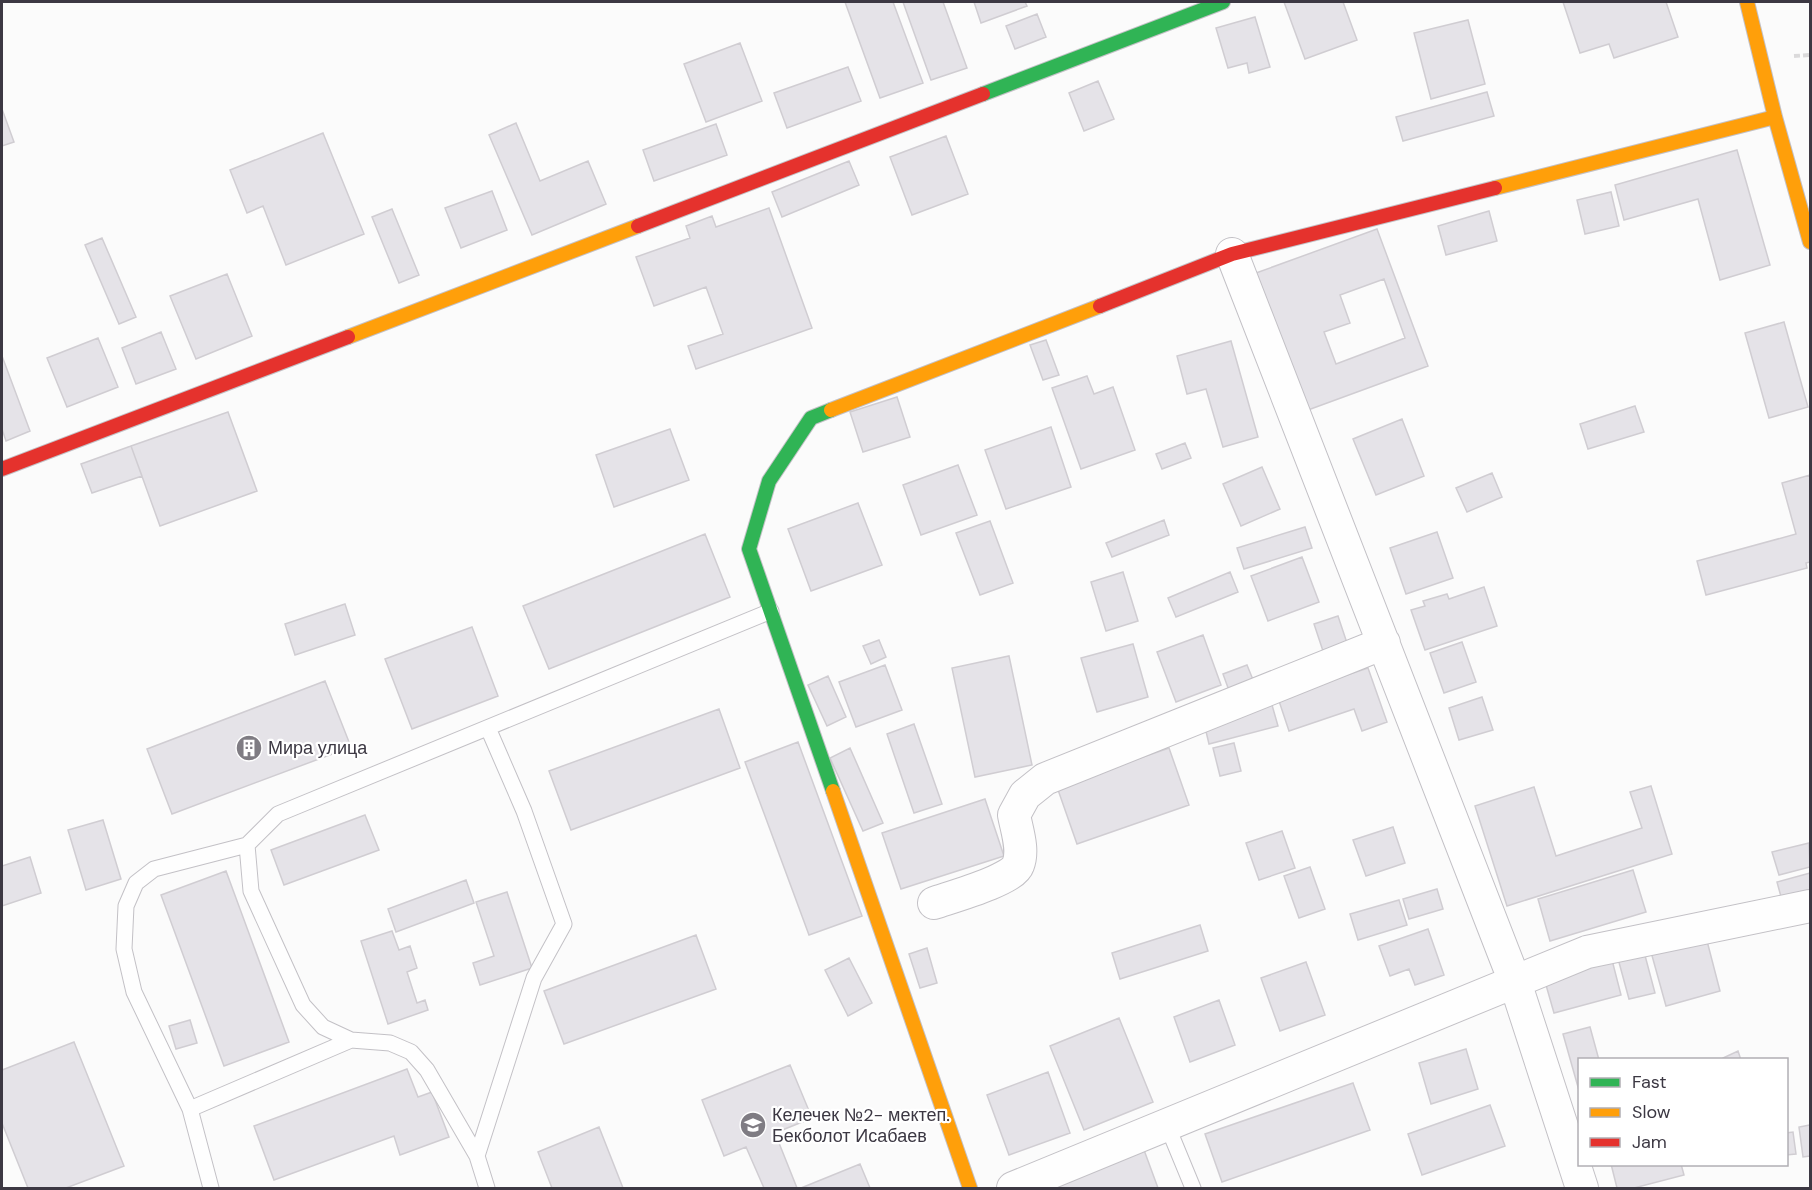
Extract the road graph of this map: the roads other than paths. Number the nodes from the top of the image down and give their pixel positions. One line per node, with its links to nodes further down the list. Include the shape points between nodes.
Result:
1 (1223, 2): 6 (street)
2 (1747, 2): 3 (street)
3 (1775, 117): 4 (street); 5 (street)
4 (1810, 242)
5 (1232, 254): 7 (street, via 811,418 769,481 749,549); 8 (street)
6 (2, 469)
7 (771, 611): 9 (lane); 20 (street)
8 (1384, 643): 11 (street, via 1045,779 1025,795 1014,815 1021,854 1017,868 1006,877); 13 (street)
9 (488, 728): 10 (lane, via 278,814); 17 (lane, via 524,811 564,924 534,978)
10 (247, 845): 14 (lane, via 251,891 303,1005 323,1027); 15 (lane, via 154,869 136,884 126,906 124,949 134,992)
11 (934, 903)
12 (1810, 906): 13 (street, via 1587,952)
13 (1515, 982): 16 (street); 23 (street)
14 (351, 1040): 15 (lane); 17 (lane, via 390,1043 411,1052 427,1070)
15 (190, 1109): 18 (lane)
16 (1167, 1125): 21 (street); 22 (lane)
17 (477, 1156): 19 (lane)
18 (211, 1188)
19 (487, 1188)
20 (970, 1188)
21 (1013, 1188)
22 (1193, 1188)
23 (1582, 1188)

